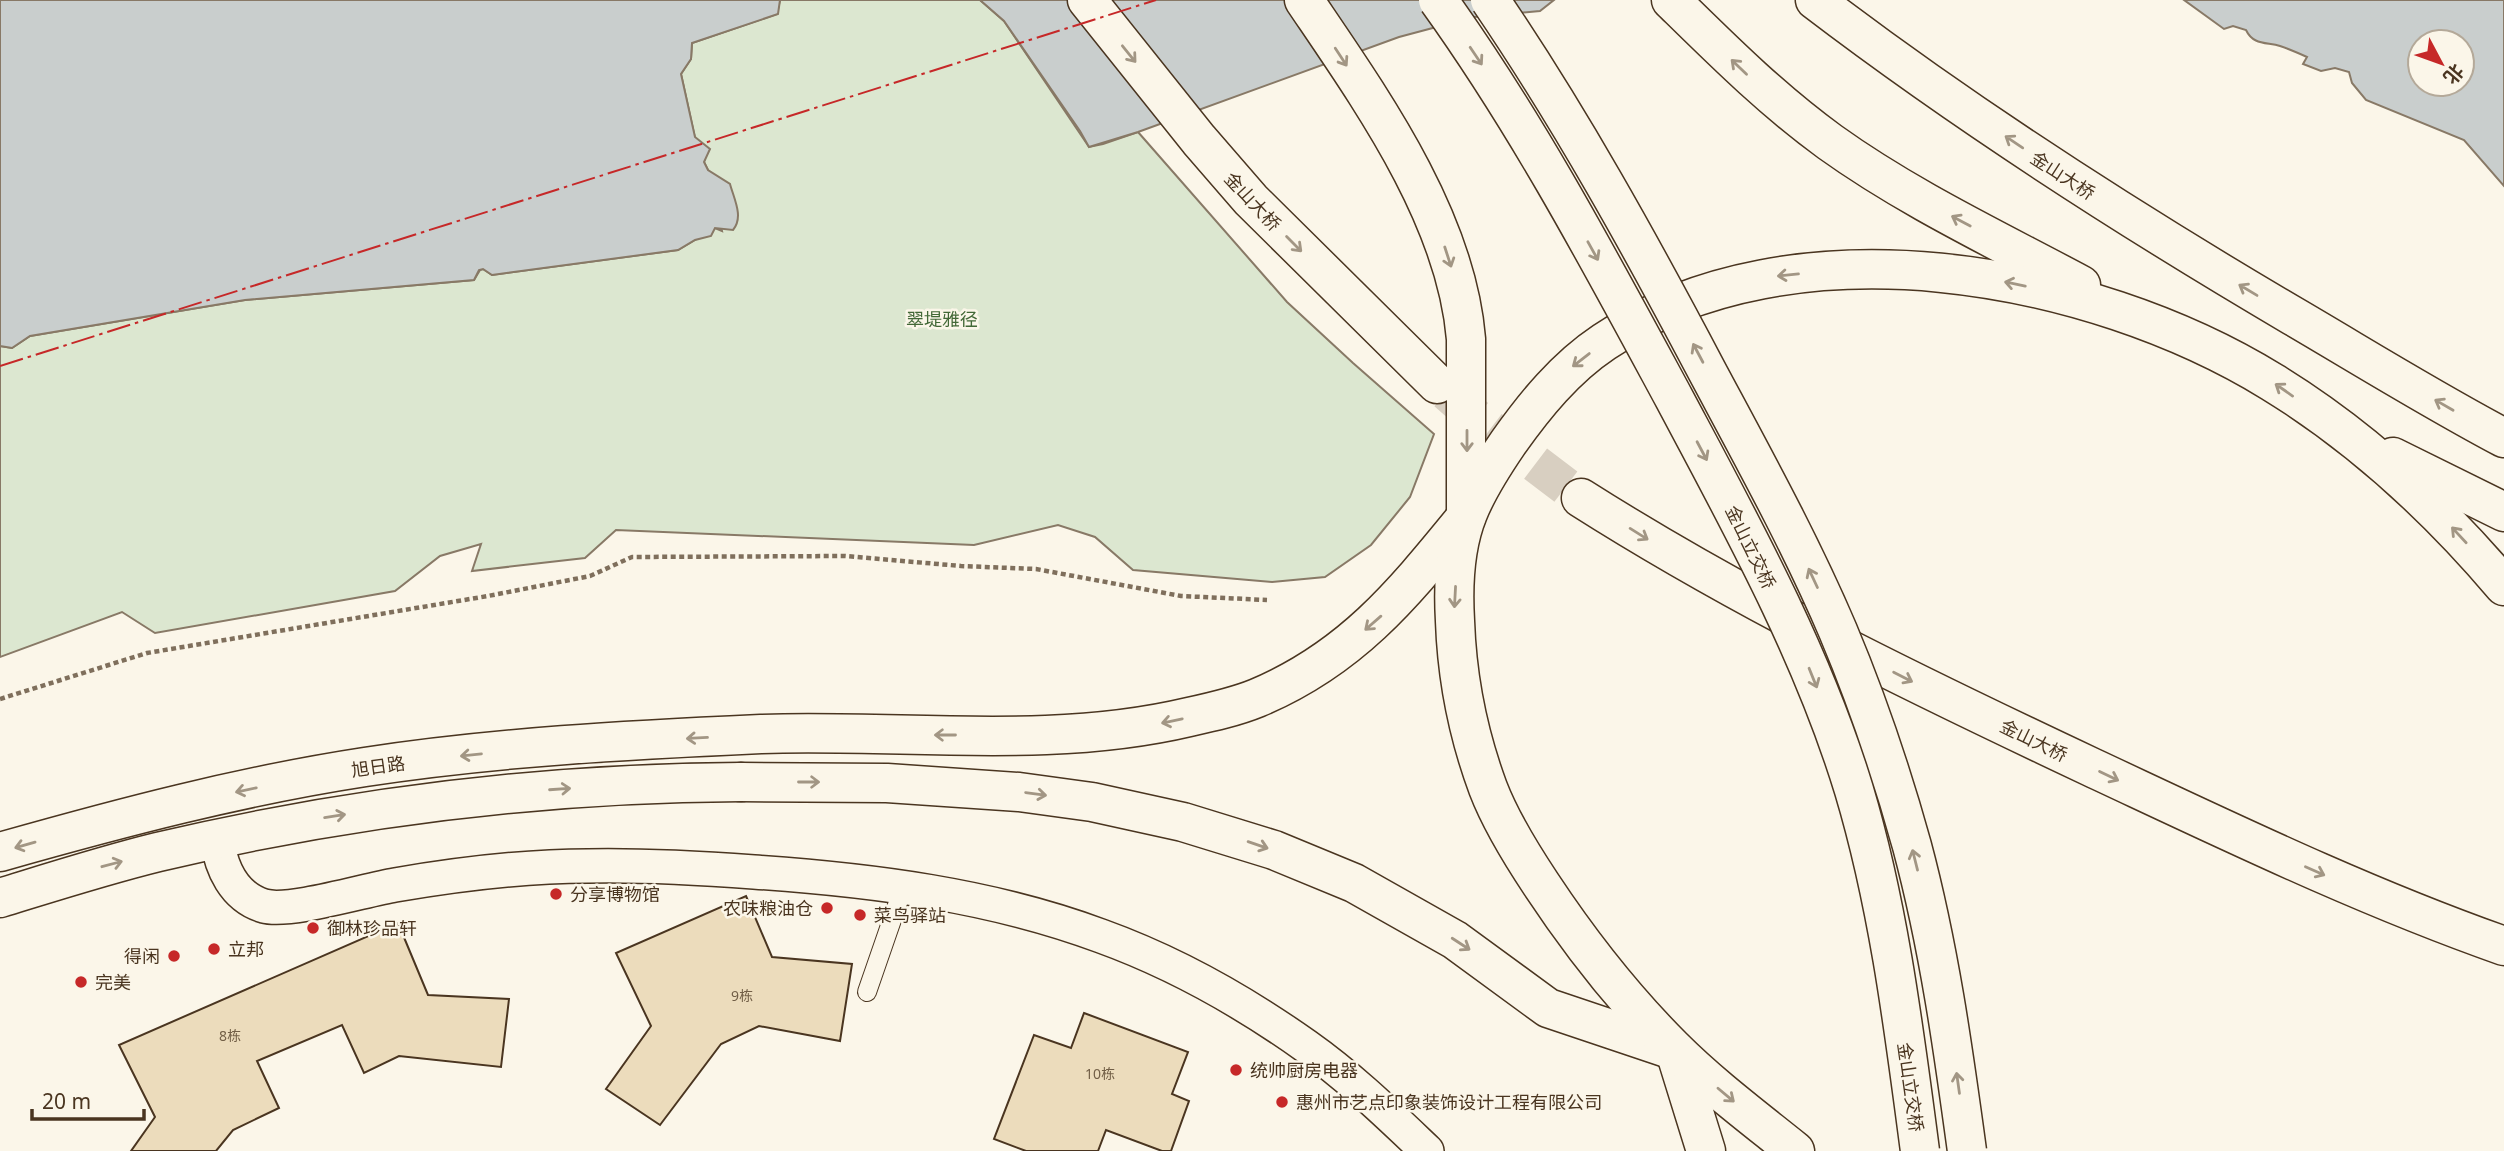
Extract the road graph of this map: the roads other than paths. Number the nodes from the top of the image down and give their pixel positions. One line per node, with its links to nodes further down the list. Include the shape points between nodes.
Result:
1 (1087, 0): 8 (main road, 金山大桥, one-way to 8, via 1251,200)
2 (1304, 0): 8 (main road, one-way to 8, via 1389,132 1430,207 1465,323)
3 (1438, 0): 25 (main road, 金山立交桥, one-way to 25, bridge, via 1572,212 1737,517 1805,659 1832,725 1872,853)
4 (1490, 0): 26 (main road, one-way to 4, bridge, via 1930,916 1893,785 1838,631 1777,503 1611,193)
5 (1671, 0): 7 (main road, one-way to 5, via 1951,215 1832,143 1745,73)
6 (1815, 0): 10 (main road, 金山大桥, one-way to 6, via 2120,212 1943,95)
7 (2151, 323): 9 (main road, one-way to 7, via 2252,370); 13 (main road, one-way to 13, via 2060,294 1939,272 1861,269 1777,276 1726,287 1646,318 1569,369 1506,447)
8 (1452, 378): 13 (main road, one-way to 13)
9 (2344, 433): 12 (main road); 14 (main road, one-way to 9, via 2432,509)
10 (2504, 438)
11 (1581, 498): 19 (main road, 金山大桥, one-way to 19, via 1712,577 1906,678 2248,842 2374,898)
12 (2494, 506)
13 (1466, 517): 16 (main road, 旭日路, one-way to 16, via 1413,583 1348,645 1287,684 1220,710 1140,728 1090,732 765,734 514,750 367,767 142,813); 21 (main road, one-way to 21, via 1456,573 1455,646 1466,720 1489,790 1527,862 1581,943)
14 (2504, 586)
15 (217, 839): 17 (street, via 222,865 235,886 270,907 461,875 554,866 700,868); 18 (main road, one-way to 15); 21 (main road, one-way to 21, via 436,801 611,786 887,782 1019,792 1121,808 1274,850 1354,883 1455,940 1548,1008)
16 (0, 852)
17 (903, 888): 20 (lane); 22 (street, via 1008,907 1076,927 1194,979 1310,1048)
18 (0, 898)
19 (2504, 946)
20 (867, 992)
21 (1675, 1051): 23 (main road); 24 (main road, one-way to 24)
22 (1427, 1151)
23 (1706, 1151)
24 (1796, 1151)
25 (1920, 1151)
26 (1968, 1151)

